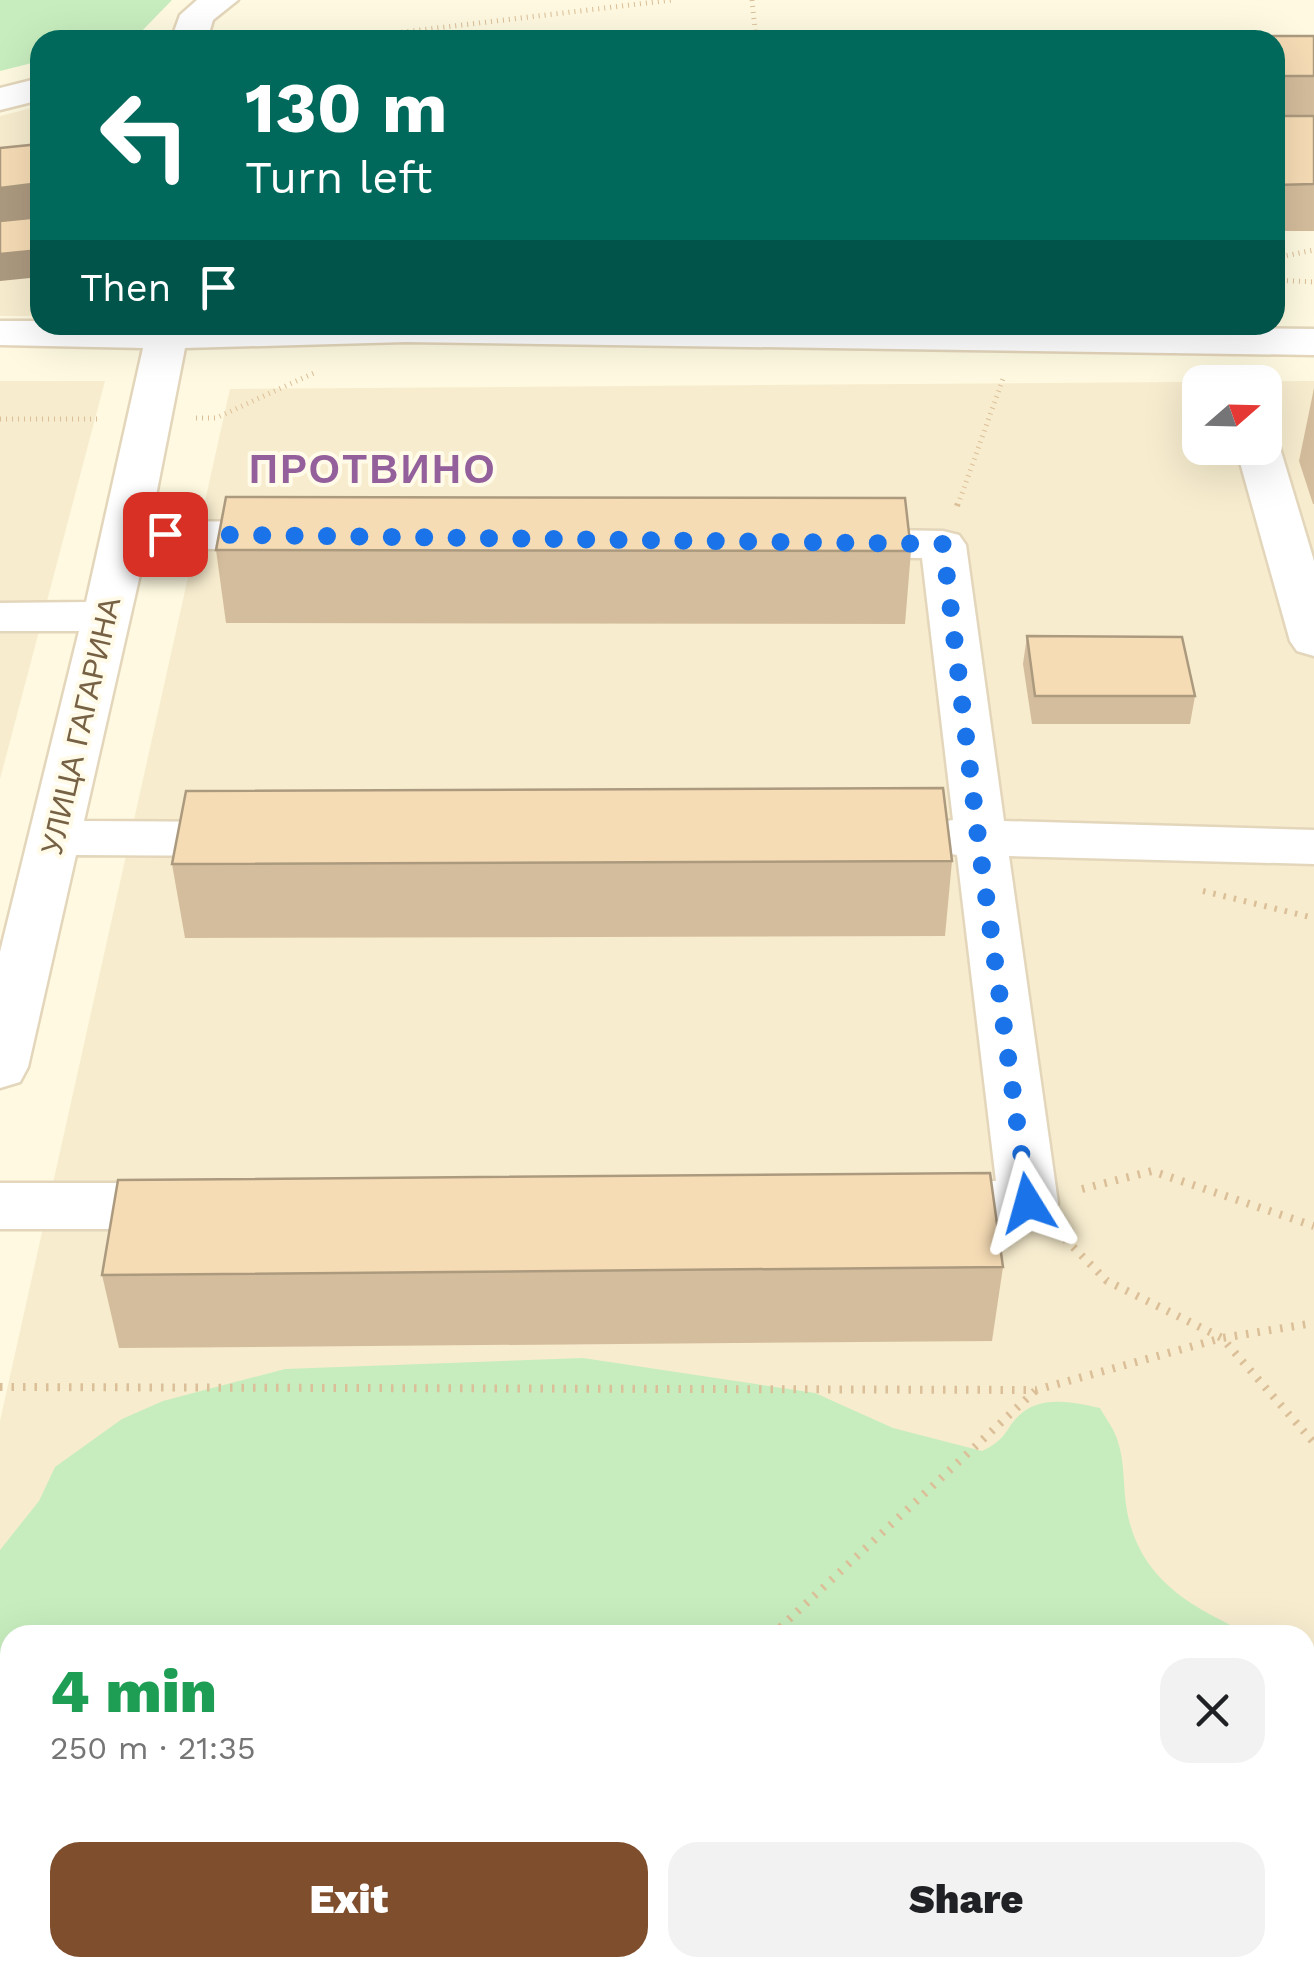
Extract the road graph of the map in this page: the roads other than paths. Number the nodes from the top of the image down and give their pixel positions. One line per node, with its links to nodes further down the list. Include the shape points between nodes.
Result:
1 (221, 0): 2 (street, via 197,15)
2 (192, 30)
3 (30, 92): 4 (street)
4 (0, 99)
5 (30, 332): 6 (street)
6 (0, 333)
7 (167, 335): 11 (street, УЛИЦА ГАГАРИНА)
8 (745, 335): 9 (street)
9 (1314, 342)
10 (1263, 465): 16 (street)
11 (126, 534): 12 (street); 14 (street, УЛИЦА ГАГАРИНА)
12 (345, 537)
13 (784, 542): 17 (street, via 943,544)
14 (106, 616): 15 (street); 18 (street, УЛИЦА ГАГАРИНА)
15 (0, 617)
16 (1314, 641)
17 (978, 837): 19 (street); 21 (street); 23 (street, via 1028,1203)
18 (54, 838): 20 (street); 22 (street, УЛИЦА ГАГАРИНА)
19 (900, 838)
20 (294, 839)
21 (1314, 847)
22 (0, 1067)
23 (871, 1204)
24 (0, 1206): 25 (street)
25 (244, 1206)

